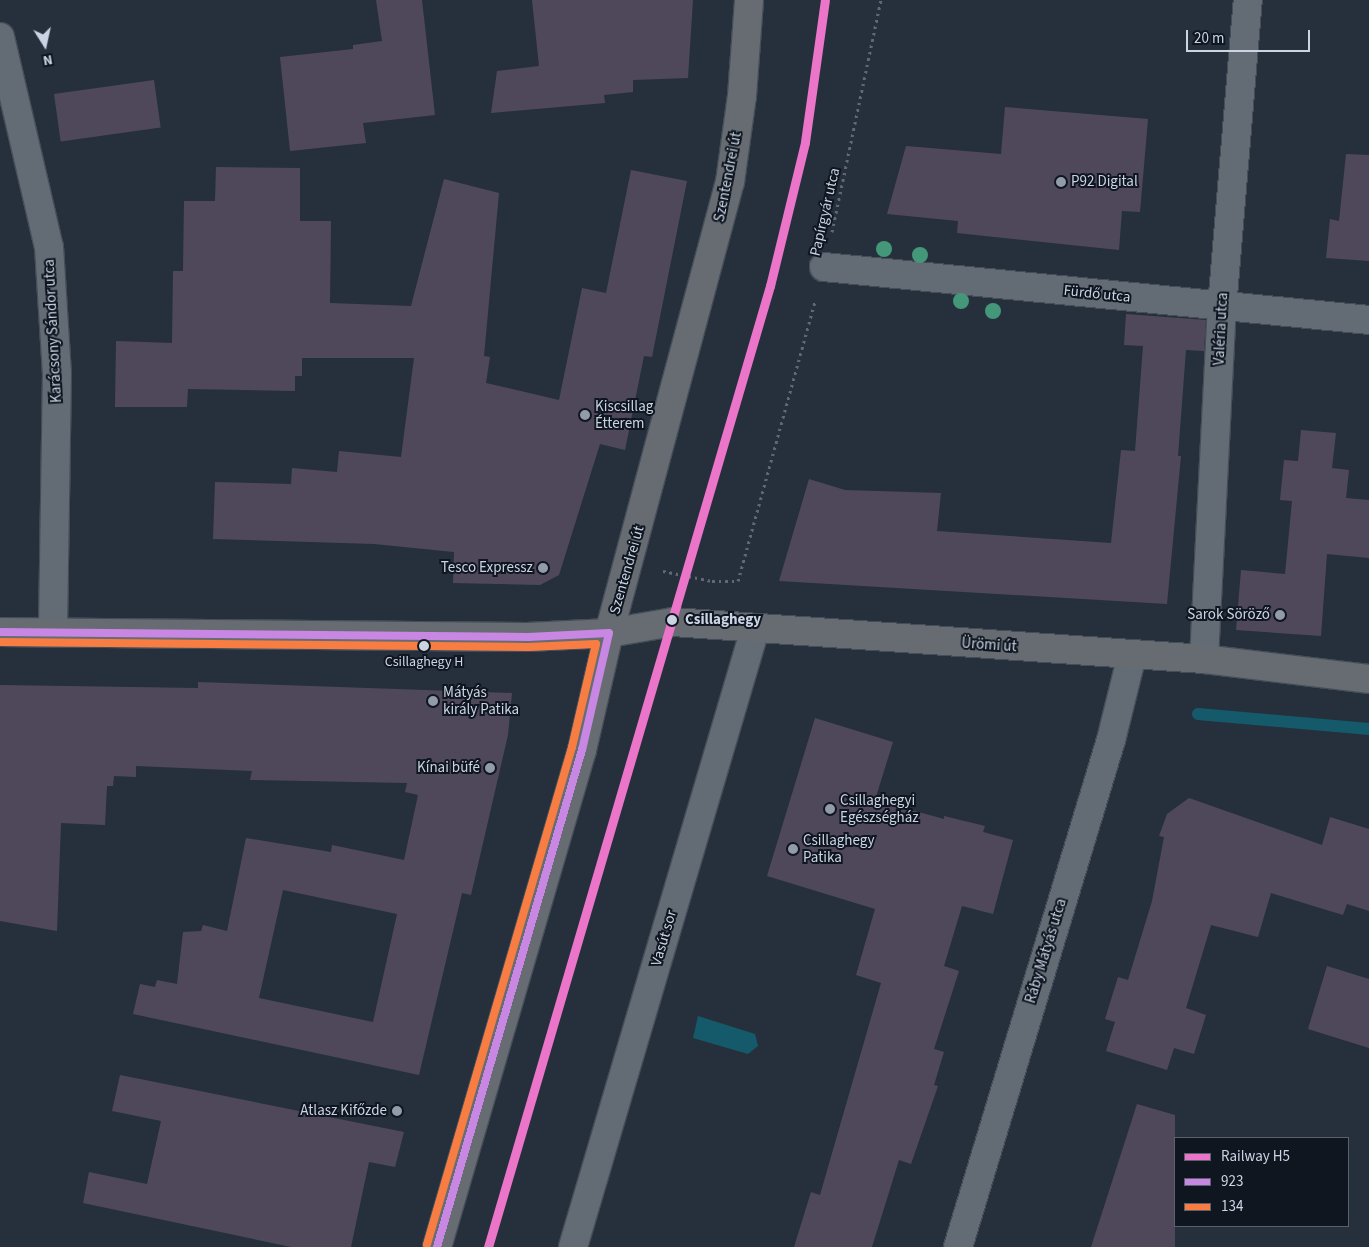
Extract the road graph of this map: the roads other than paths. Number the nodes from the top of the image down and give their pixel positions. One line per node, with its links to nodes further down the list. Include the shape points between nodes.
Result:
1 (749, 0): 10 (street, Szentendrei út, via 742,96 730,182)
2 (1248, 0): 5 (street, Valéria utca)
3 (0, 37): 8 (street, Karácsony Sándor utca, via 49,247 57,426)
4 (824, 267): 5 (street, Fürdő utca)
5 (1222, 307): 6 (street, Fürdő utca); 12 (street, Valéria utca)
6 (1369, 320)
7 (755, 629): 10 (street, Ürömi út, via 673,622); 11 (street, Ürömi út); 15 (street, Vasút sor)
8 (53, 631): 9 (street, Ürömi út); 10 (street, Ürömi út, via 528,637)
9 (0, 632)
10 (609, 633): 14 (street, Szentendrei út, via 582,750)
11 (1132, 655): 12 (street, Ürömi út); 16 (street, Ráby Mátyás utca, via 1111,740)
12 (1204, 659): 13 (street, Ürömi út)
13 (1369, 679)
14 (437, 1247)
15 (573, 1247)
16 (958, 1247)

